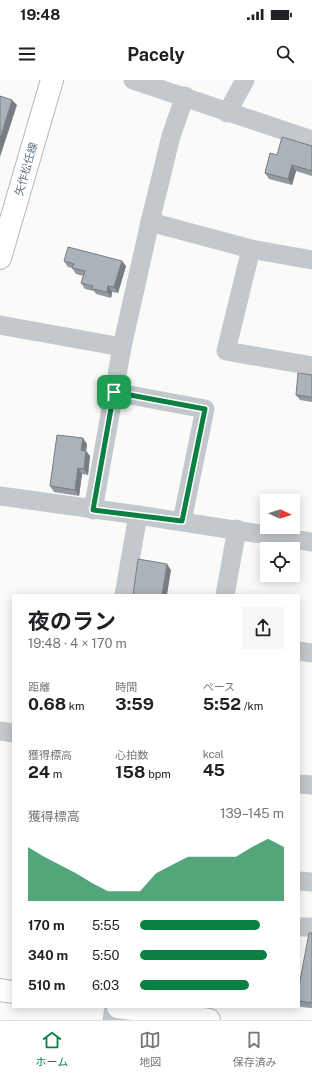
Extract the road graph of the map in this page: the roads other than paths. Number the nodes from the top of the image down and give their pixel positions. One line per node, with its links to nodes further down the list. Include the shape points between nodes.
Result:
1 (52, 80): 9 (main road, 矢作松任線)
2 (133, 80): 4 (street)
3 (246, 80): 5 (street)
4 (185, 96): 5 (street); 7 (street, via 171,136)
5 (227, 113): 6 (street)
6 (312, 140)
7 (150, 222): 8 (street); 12 (street)
8 (251, 249): 10 (street); 13 (street, via 226,351)
9 (0, 258)
10 (312, 260)
11 (0, 325): 12 (street)
12 (122, 347): 14 (street)
13 (312, 366)
14 (114, 392): 16 (street); 18 (street, via 205,409)
15 (0, 496): 16 (street)
16 (93, 510): 17 (street)
17 (138, 515): 18 (street); 21 (street)
18 (182, 521): 19 (street)
19 (237, 529): 20 (street); 22 (street)
20 (312, 542)
21 (124, 594)
22 (225, 594)
23 (300, 651): 24 (street)
24 (312, 654)
25 (0, 731): 26 (street)
26 (12, 733)
27 (300, 784): 28 (street)
28 (312, 786)
29 (300, 881): 30 (street)
30 (312, 882)
31 (300, 927): 32 (street)
32 (312, 927)
33 (0, 990): 34 (main road)
34 (12, 992)
35 (114, 1008): 38 (street)
36 (128, 1008): 37 (main road)
37 (198, 1015)
38 (112, 1020)

